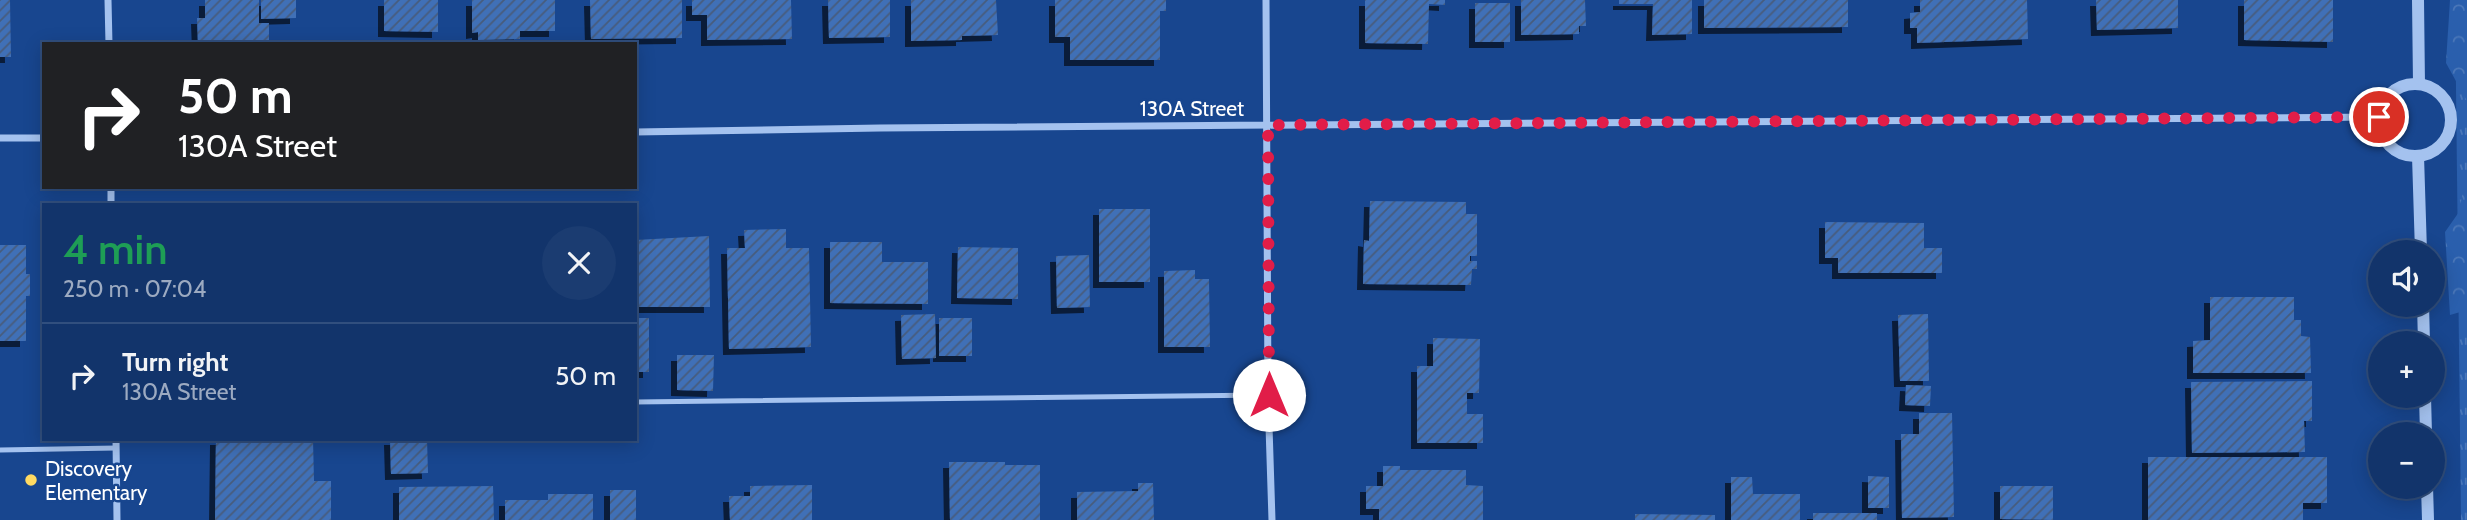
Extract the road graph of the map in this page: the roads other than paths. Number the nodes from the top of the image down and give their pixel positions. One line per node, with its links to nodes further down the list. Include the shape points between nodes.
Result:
1 (108, 0): 4 (street)
2 (1266, 0): 7 (street)
3 (2418, 0): 5 (street)
4 (109, 42)
5 (2419, 84): 6 (street, via 2397,88); 11 (street, via 2441,94 2448,104 2451,127 2439,147)
6 (2379, 117): 7 (street, 130A Street); 11 (street, via 2386,141 2395,150)
7 (1268, 125): 8 (street, 130A Street); 13 (street)
8 (637, 132)
9 (0, 138): 10 (street)
10 (42, 138)
11 (2418, 156): 12 (street)
12 (2421, 240)
13 (1269, 395): 14 (lane); 19 (street)
14 (637, 402)
15 (116, 443): 16 (lane); 18 (street)
16 (0, 450)
17 (2427, 499): 20 (street)
18 (117, 520)
19 (1272, 520)
20 (2428, 520)

